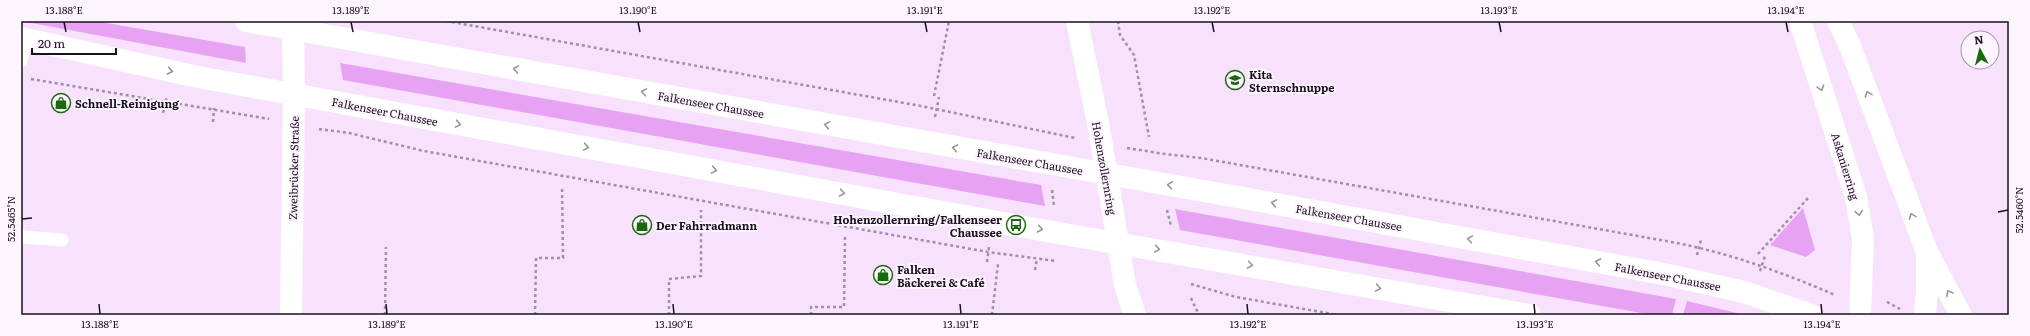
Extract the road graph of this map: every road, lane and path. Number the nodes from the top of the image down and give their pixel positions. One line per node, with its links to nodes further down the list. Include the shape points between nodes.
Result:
1 (246, 21): 8 (main road, Falkenseer Chaussee)
2 (446, 21): 19 (path)
3 (949, 21): 14 (path)
4 (1077, 21): 28 (main road, Hohenzollernring)
5 (1118, 21): 26 (path, via 1120,35 1134,55)
6 (1800, 21): 74 (main road, Askanierring, one-way to 74, via 1856,197 1863,239)
7 (1838, 21): 45 (main road, one-way to 7, via 1850,46)
8 (293, 25): 12 (main road, Zweibrücker Straße); 28 (main road, Falkenseer Chaussee, one-way to 8)
9 (23, 38): 10 (lane); 12 (main road, Falkenseer Chaussee, one-way to 12, via 198,77)
10 (21, 61)
11 (29, 79): 16 (path)
12 (294, 94): 40 (main road, Falkenseer Chaussee, one-way to 40); 63 (main road, Zweibrücker Straße)
13 (167, 96): 16 (path)
14 (934, 96)
15 (939, 97): 19 (path)
16 (166, 101): 18 (path); 20 (path)
17 (216, 104): 18 (path)
18 (214, 109): 21 (path); 23 (path)
19 (937, 109): 22 (path); 24 (path)
20 (163, 113)
21 (243, 114)
22 (935, 117)
23 (213, 122)
24 (1032, 130)
25 (349, 133): 44 (path, via 424,152)
26 (1149, 137)
27 (1165, 154): 43 (path, via 1201,158)
28 (1106, 175): 40 (main road, Hohenzollernring); 61 (main road, Falkenseer Chaussee, one-way to 28, via 1722,286 1670,275 1260,200)
29 (1051, 185): 33 (path)
30 (562, 186): 65 (path, via 563,258 536,258)
31 (1808, 198): 47 (path)
32 (1166, 206): 35 (path)
33 (1054, 209)
34 (701, 210): 66 (path, via 701,276 669,279)
35 (1172, 230)
36 (21, 235): 38 (lane, via 23,238)
37 (844, 237): 67 (path, via 844,307 811,307)
38 (62, 240)
39 (1701, 240): 43 (path)
40 (1118, 243): 69 (main road, Hohenzollernring, via 1125,285); 72 (main road, Falkenseer Chaussee, one-way to 72)
41 (990, 244): 44 (path)
42 (386, 247): 64 (path)
43 (1698, 247): 48 (path); 54 (path)
44 (988, 252): 50 (path); 52 (path)
45 (1927, 252): 62 (main road, via 1927,290); 75 (main road, one-way to 45)
46 (1038, 253): 50 (path)
47 (1758, 254)
48 (1697, 255)
49 (1765, 256): 54 (path)
50 (1037, 258): 51 (path); 55 (path)
51 (1054, 260)
52 (987, 262)
53 (998, 264): 68 (path)
54 (1762, 266): 56 (path); 57 (path)
55 (1035, 270)
56 (1759, 271)
57 (1798, 279)
58 (1195, 285): 71 (path, via 1236,297)
59 (1191, 298): 70 (path)
60 (1882, 299): 62 (path)
61 (1767, 308): 73 (main road, Falkenseer Chaussee)
62 (1915, 313)
63 (291, 315)
64 (385, 315)
65 (534, 315)
66 (669, 315)
67 (810, 315)
68 (992, 315)
69 (1136, 315)
70 (1199, 315)
71 (1338, 315)
72 (1530, 315)
73 (1811, 315)
74 (1860, 315)
75 (1961, 315)

